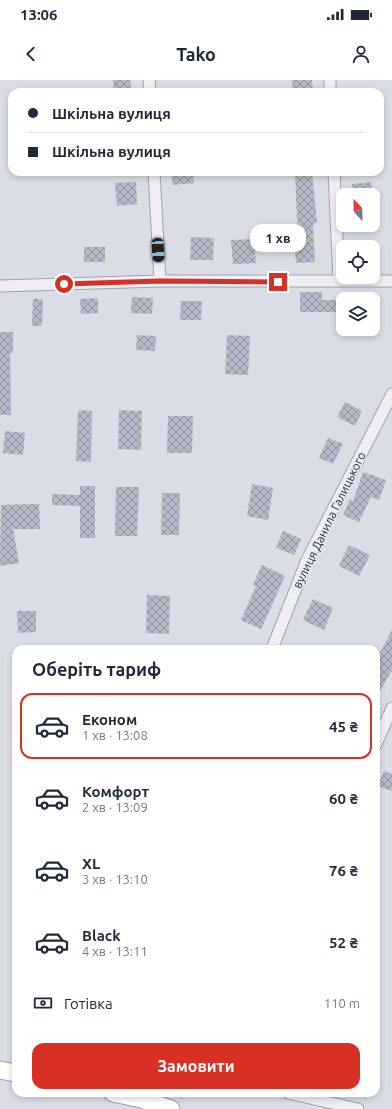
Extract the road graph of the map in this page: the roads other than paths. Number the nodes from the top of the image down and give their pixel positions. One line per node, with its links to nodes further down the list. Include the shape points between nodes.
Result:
1 (154, 176): 4 (street)
2 (334, 176): 3 (street)
3 (337, 240)
4 (160, 281): 7 (street); 8 (street)
5 (380, 281): 6 (street)
6 (392, 281)
7 (336, 282)
8 (0, 286)
9 (392, 394): 10 (street, вулиця Данила Галицького, via 307,560)
10 (274, 645)
11 (392, 708): 12 (street)
12 (380, 735)
13 (0, 1070): 14 (main road)
14 (12, 1072)
15 (131, 1097): 17 (main road)
16 (306, 1097): 18 (street)
17 (171, 1109)
18 (358, 1109)

